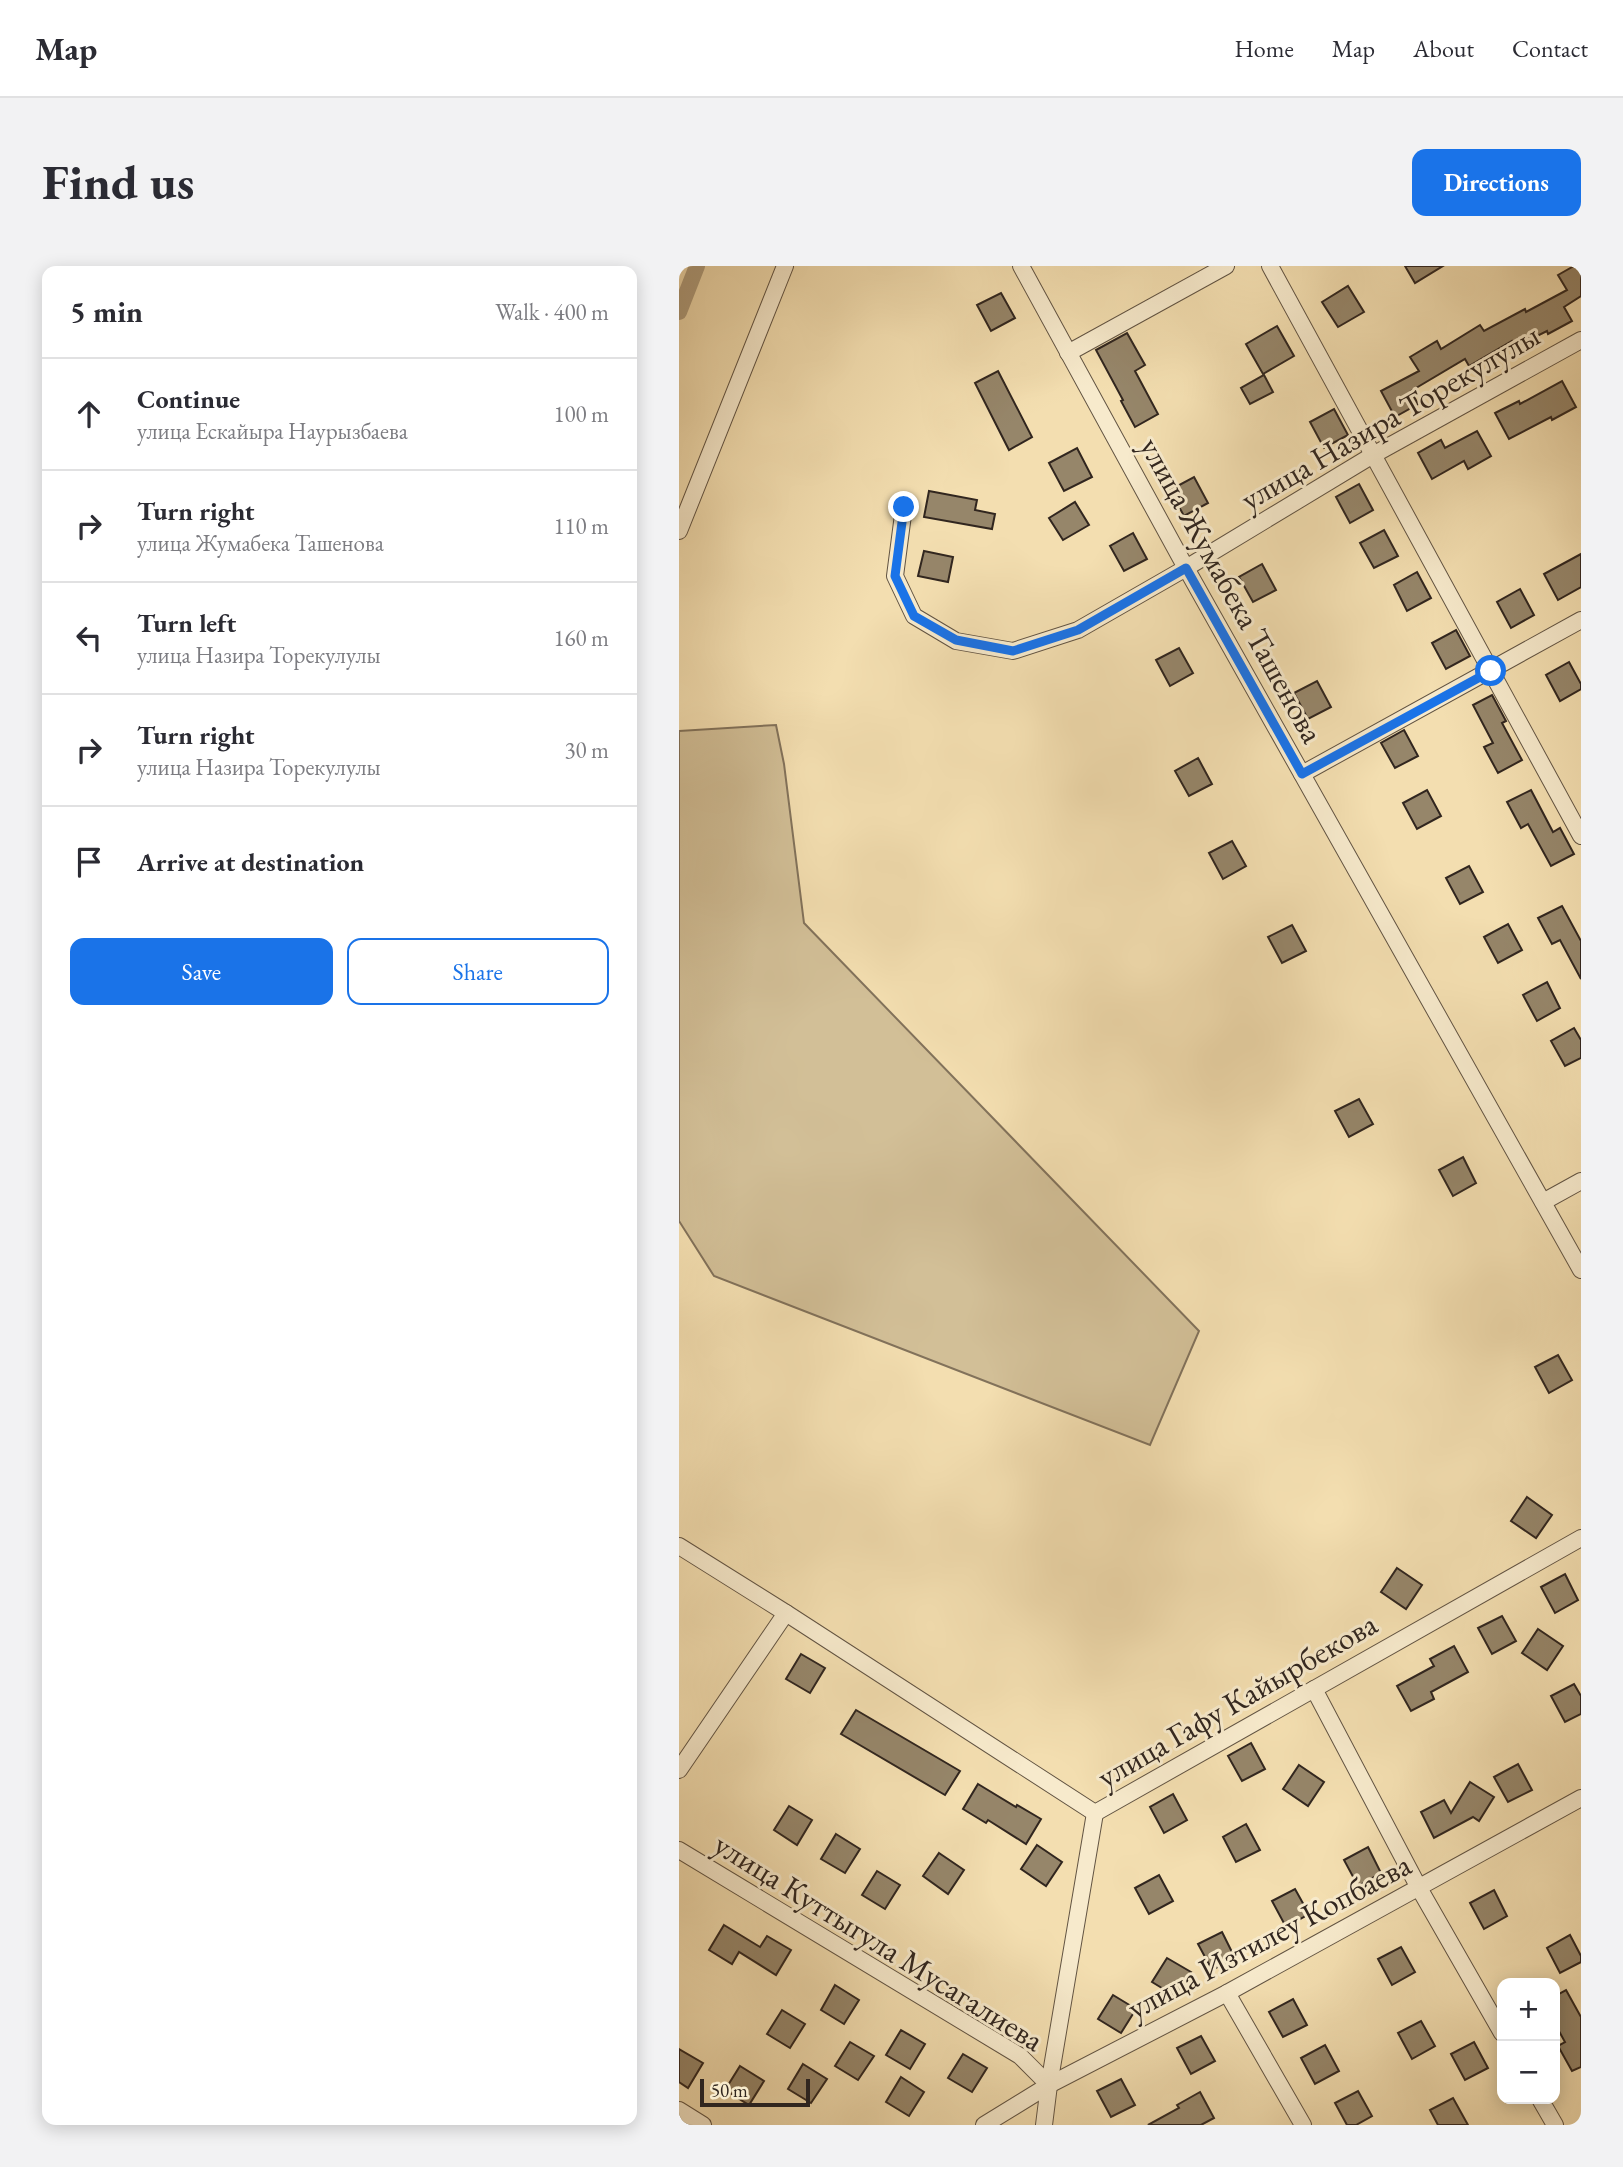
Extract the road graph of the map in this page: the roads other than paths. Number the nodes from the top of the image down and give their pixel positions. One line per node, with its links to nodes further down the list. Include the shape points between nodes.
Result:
1 (785, 266): 9 (street)
2 (1021, 266): 6 (street, улица Жумабека Ташенова)
3 (1226, 266): 6 (street)
4 (1270, 266): 7 (street)
5 (1581, 340): 7 (street, улица Назира Торекулулы)
6 (1068, 352): 10 (street, улица Жумабека Ташенова)
7 (1373, 455): 10 (street, улица Назира Торекулулы); 12 (street)
8 (904, 507): 10 (street, улица Назира Торекулулы, via 895,576 914,616 956,640 1013,651 1078,630)
9 (679, 531)
10 (1186, 568): 13 (street, улица Жумабека Ташенова)
11 (1581, 620): 12 (street)
12 (1491, 671): 13 (street); 14 (street)
13 (1302, 774): 16 (street, улица Жумабека Ташенова)
14 (1581, 836)
15 (1581, 1181): 16 (street)
16 (1543, 1202): 17 (street, улица Жумабека Ташенова)
17 (1581, 1270)
18 (1581, 1538): 21 (street, улица Гафу Кайырбекова)
19 (679, 1546): 20 (street, улица Гафу Кайырбекова)
20 (786, 1612): 22 (street); 24 (street, улица Гафу Кайырбекова)
21 (1314, 1689): 24 (street, улица Гафу Кайырбекова); 26 (street)
22 (679, 1770)
23 (1581, 1798): 26 (street, улица Изтилеу Копбаева)
24 (1095, 1813): 29 (street)
25 (679, 1850): 29 (street, улица Куттыгула Мусагалиева, via 1020,2056)
26 (1419, 1888): 27 (street, улица Изтилеу Копбаева); 28 (street)
27 (1227, 1993): 29 (street, улица Изтилеу Копбаева); 35 (street)
28 (1497, 2024)
29 (1049, 2085): 33 (street, улица Изтилеу Копбаева); 34 (street, улица Куттыгула Мусагалиева)
30 (1543, 2104): 36 (street)
31 (679, 2110): 32 (street)
32 (703, 2125)
33 (984, 2125)
34 (1044, 2125)
35 (1303, 2125)
36 (1555, 2125)

